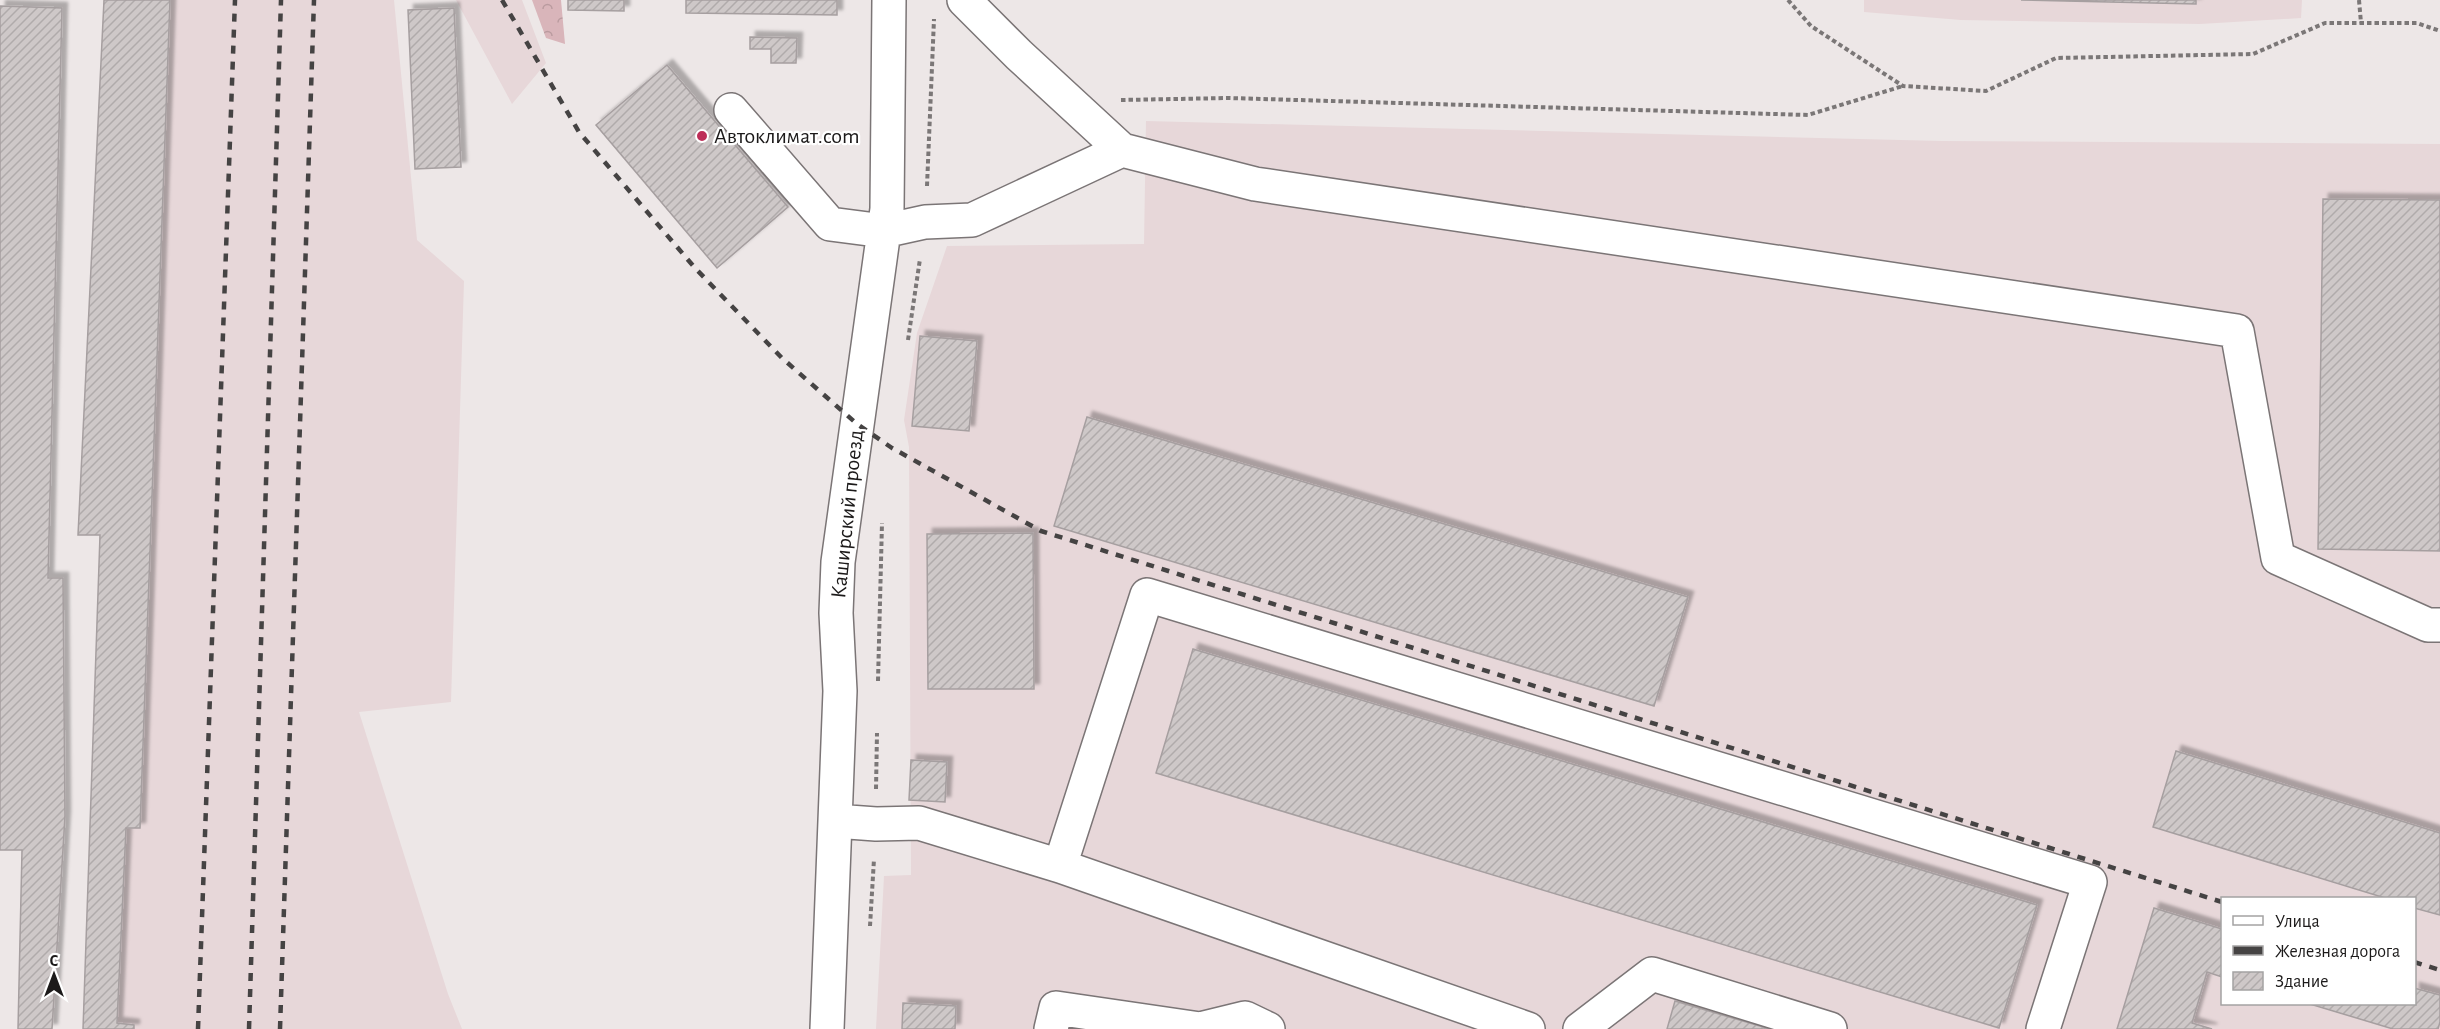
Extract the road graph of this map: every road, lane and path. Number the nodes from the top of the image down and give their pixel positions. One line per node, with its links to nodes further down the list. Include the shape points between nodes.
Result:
1 (889, 0): 13 (street, Каширский проезд)
2 (964, 0): 9 (street)
3 (1788, 0): 8 (path, via 1811,26)
4 (2359, 0): 6 (path)
5 (934, 12): 12 (path)
6 (2361, 23): 7 (path, via 2417,23); 8 (path, via 2325,23 2253,54 2056,58 1986,91)
7 (2440, 31)
8 (1903, 86): 9 (path, via 1808,115 1229,98)
9 (1070, 101): 11 (street)
10 (731, 110): 13 (street, via 830,224)
11 (1122, 150): 12 (street, via 972,220); 14 (street, via 1255,184 2237,331 2278,558 2428,625)
12 (925, 222): 13 (street)
13 (884, 231): 15 (street, Каширский проезд, via 838,562 840,691)
14 (2440, 625)
15 (835, 821): 16 (street, via 919,823); 17 (street, Каширский проезд)
16 (1060, 866): 20 (street); 23 (street, via 1147,595 2090,882)
17 (827, 1029)
18 (1050, 1029): 19 (street, via 1056,1008 1200,1029 1245,1018)
19 (1268, 1029)
20 (1528, 1029)
21 (1580, 1029): 22 (street, via 1652,974)
22 (1830, 1029)
23 (2043, 1029)

